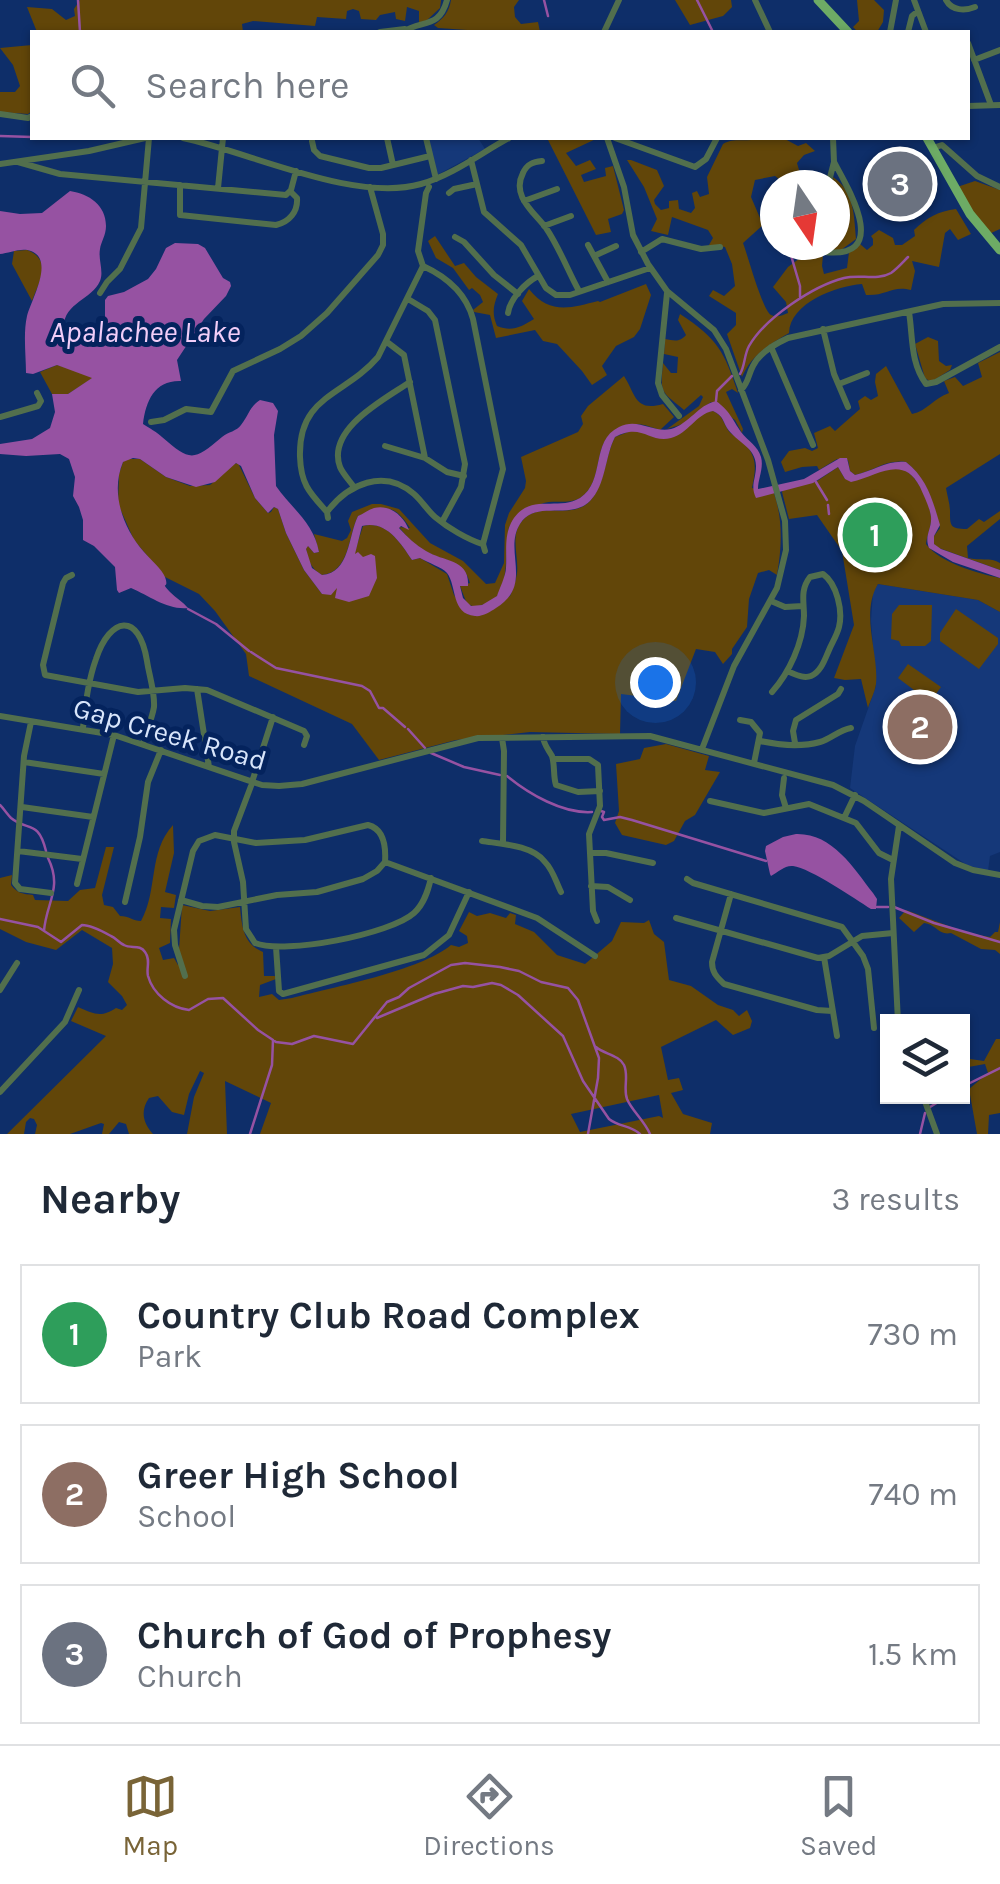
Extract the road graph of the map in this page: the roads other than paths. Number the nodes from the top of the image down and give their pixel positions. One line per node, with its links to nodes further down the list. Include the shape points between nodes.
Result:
1 (448, 0): 10 (street, via 434,21)
2 (620, 0): 11 (street)
3 (756, 0): 12 (street)
4 (818, 0): 13 (main road)
5 (896, 0): 14 (street)
6 (914, 0): 9 (street)
7 (946, 0): 8 (street, via 957,9)
8 (975, 7)
9 (918, 11): 15 (street); 16 (street)
10 (404, 30)
11 (605, 30)
12 (769, 30)
13 (846, 30)
14 (890, 30)
15 (908, 30)
16 (925, 30)
17 (970, 49): 19 (street)
18 (1000, 50): 19 (street)
19 (974, 60): 20 (street)
20 (996, 105): 21 (street)
21 (970, 106)
22 (0, 114): 23 (street)
23 (30, 117)
24 (139, 140): 42 (street)
25 (147, 140): 49 (street)
26 (191, 140): 37 (street)
27 (223, 140): 37 (street)
28 (387, 140): 45 (street)
29 (426, 140): 39 (street)
30 (506, 140): 40 (street)
31 (607, 140): 69 (street)
32 (621, 140): 33 (street, via 695,167 705,162)
33 (714, 140)
34 (833, 140): 43 (street)
35 (928, 140): 38 (main road)
36 (312, 142): 45 (street, via 324,157 369,168)
37 (221, 148): 46 (street); 55 (street)
38 (933, 148): 54 (street, via 942,144); 68 (main road, via 970,214)
39 (430, 156): 45 (street); 50 (street)
40 (471, 160): 50 (street); 51 (street)
41 (542, 161): 60 (street, via 523,173)
42 (18, 162): 44 (street); 49 (street, via 60,174)
43 (834, 162): 47 (street); 48 (street)
44 (0, 164)
45 (393, 165)
46 (296, 170): 53 (street); 57 (street)
47 (832, 170)
48 (838, 170)
49 (145, 182): 52 (street); 77 (street, via 141,228)
50 (432, 182): 53 (street); 71 (street, via 418,251)
51 (477, 184): 58 (street); 73 (street, via 484,212 521,246)
52 (180, 185): 55 (street); 57 (street, via 180,214 276,225 294,210 297,198)
53 (370, 187): 95 (street, via 382,245 324,316 288,345 233,371 211,412 186,408)
54 (1000, 187)
55 (218, 188): 57 (street)
56 (557, 190): 60 (street)
57 (290, 192)
58 (450, 193)
59 (850, 193): 67 (street, via 861,235)
60 (524, 201): 62 (street)
61 (571, 216): 62 (street)
62 (544, 226): 76 (street)
63 (455, 237): 78 (street)
64 (588, 245): 70 (street)
65 (616, 246): 70 (street)
66 (720, 247): 69 (street, via 662,239)
67 (850, 247)
68 (1000, 250)
69 (641, 252): 72 (street)
70 (594, 256): 74 (street)
71 (422, 263): 79 (street); 101 (street, via 468,304 504,469 484,547)
72 (650, 268): 74 (street); 75 (street)
73 (538, 276): 76 (street, via 556,295); 78 (street)
74 (608, 282): 76 (street)
75 (668, 291): 90 (street, via 714,330); 94 (street, via 658,383)
76 (579, 292)
77 (100, 293)
78 (518, 294): 82 (street)
79 (408, 299): 84 (street); 99 (street, via 435,320)
80 (1000, 303): 81 (street)
81 (909, 312): 83 (street); 85 (street, via 911,345 926,384)
82 (508, 313)
83 (823, 329): 86 (street); 89 (street)
84 (387, 342): 88 (street, via 402,353); 100 (street, via 302,428 303,482 327,515)
85 (1000, 347)
86 (771, 348): 90 (street, via 754,363); 97 (street)
87 (867, 373): 89 (street)
88 (410, 382): 98 (street); 100 (street, via 342,437 339,463)
89 (838, 384): 92 (street)
90 (741, 390): 103 (street, via 785,521 786,550)
91 (38, 394): 93 (street, via 38,406)
92 (848, 407)
93 (0, 416)
94 (679, 416)
95 (150, 422)
96 (385, 446): 98 (street)
97 (813, 446)
98 (425, 458): 99 (street)
99 (464, 476): 101 (street)
100 (354, 486): 101 (street, via 396,483)
101 (442, 522)
102 (72, 575): 106 (street, via 62,582 42,671)
103 (770, 601): 104 (street); 124 (street, via 734,666)
104 (803, 606): 105 (street); 105 (street, via 810,577 830,578 840,617 820,670 804,678)
105 (788, 671): 110 (street)
106 (90, 684): 109 (street); 109 (street, via 105,640 129,625 143,640); 115 (street)
107 (198, 689): 109 (street); 112 (street); 129 (street)
108 (841, 689): 121 (street, via 796,720)
109 (153, 692): 122 (street)
110 (772, 692)
111 (0, 716): 114 (street, Gap Creek Road)
112 (272, 716): 123 (street, via 304,730); 132 (street)
113 (740, 720): 120 (street, via 756,726)
114 (31, 722): 115 (street, Gap Creek Road); 127 (street)
115 (82, 728): 117 (street, Gap Creek Road)
116 (851, 728): 121 (street, via 820,742)
117 (114, 735): 122 (street, Gap Creek Road); 130 (street)
118 (542, 736): 119 (street, Gap Creek Road); 124 (street, Gap Creek Road, via 650,736); 126 (street)
119 (502, 738): 132 (street, Gap Creek Road, via 461,741 298,786); 143 (street)
120 (760, 740): 121 (street); 128 (street)
121 (794, 743)
122 (142, 744): 125 (street, Gap Creek Road)
123 (304, 745)
124 (702, 749): 128 (street, Gap Creek Road)
125 (160, 750): 129 (street, Gap Creek Road); 161 (street)
126 (553, 759): 133 (street, via 559,788); 133 (street, via 594,761)
127 (24, 762): 130 (street); 136 (street)
128 (754, 762): 134 (street, Gap Creek Road)
129 (209, 767): 132 (street, Gap Creek Road)
130 (104, 774): 138 (street)
131 (784, 778): 137 (street)
132 (252, 784): 141 (street)
133 (600, 791): 145 (street)
134 (855, 795): 139 (street); 140 (street, Gap Creek Road)
135 (710, 801): 137 (street, via 764,813)
136 (22, 806): 138 (street); 144 (street)
137 (786, 808): 139 (street, via 806,803)
138 (93, 817): 146 (street)
139 (844, 818): 147 (street)
140 (899, 826): 147 (street); 150 (street, Gap Creek Road, via 960,866)
141 (235, 836): 148 (street, via 256,843 298,841 370,825 382,836); 159 (street, via 197,842); 162 (street)
142 (482, 841): 143 (street)
143 (503, 843): 156 (street, via 543,859)
144 (18, 851): 146 (street); 157 (street, via 16,886)
145 (590, 853): 149 (street); 154 (street)
146 (82, 859): 153 (street)
147 (893, 860): 166 (street)
148 (385, 862): 151 (street); 162 (street, via 338,887)
149 (653, 864)
150 (1000, 875)
151 (431, 878): 155 (street); 168 (street, via 419,909 404,920 322,944)
152 (687, 879): 158 (street)
153 (76, 884)
154 (591, 886): 160 (street, via 608,886); 164 (street)
155 (469, 892): 168 (street, via 444,940 392,965 283,994); 169 (street, via 544,921)
156 (561, 892)
157 (51, 893)
158 (731, 894): 165 (street); 167 (street, via 842,926)
159 (181, 900): 162 (street, via 213,907); 172 (street, via 174,935)
160 (630, 900)
161 (125, 902)
162 (244, 902): 168 (street, via 250,937)
163 (676, 918): 165 (street)
164 (597, 921)
165 (720, 931): 170 (street); 175 (street, via 712,969 724,984)
166 (892, 932): 167 (street); 176 (street)
167 (853, 941): 170 (street); 177 (street, via 868,969)
168 (276, 947)
169 (595, 956)
170 (824, 958): 175 (street)
171 (16, 963): 173 (street)
172 (185, 976)
173 (0, 990)
174 (79, 990): 179 (street, via 66,1022)
175 (832, 1011): 178 (street)
176 (897, 1014)
177 (874, 1028)
178 (837, 1036)
179 (0, 1090)
180 (926, 1104): 181 (street)
181 (937, 1134)

